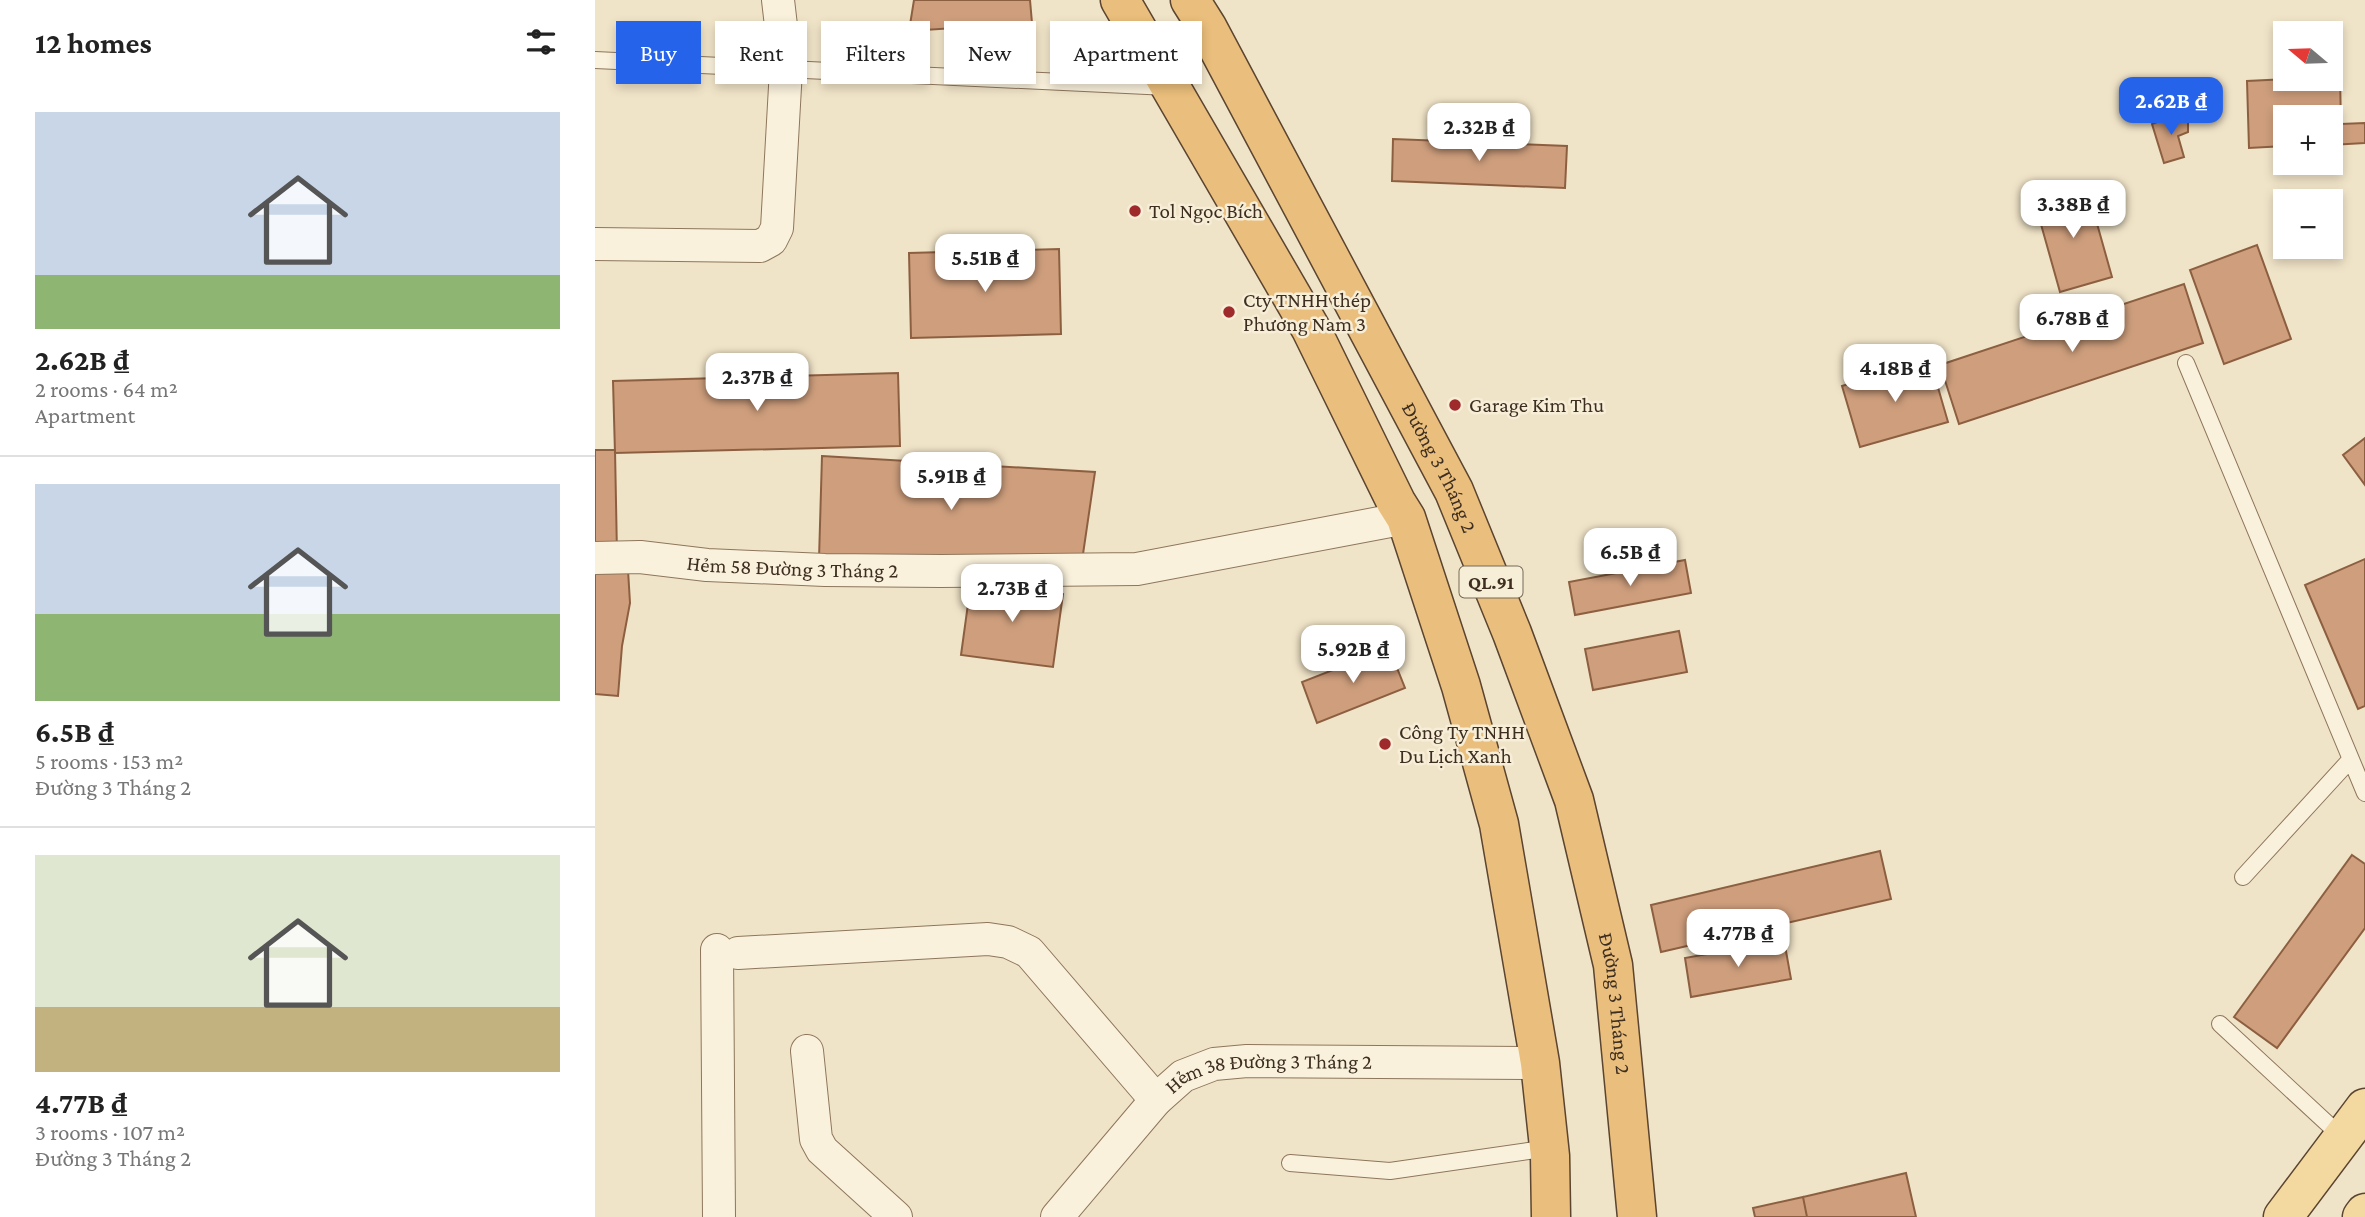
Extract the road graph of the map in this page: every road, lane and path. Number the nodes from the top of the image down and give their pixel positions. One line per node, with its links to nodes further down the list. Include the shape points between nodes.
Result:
1 (778, 0): 4 (street)
2 (1120, 0): 9 (highway, QL.91)
3 (1190, 0): 28 (highway, Đường 3 Tháng 2 / QL.91, via 1454,491 1574,800 1613,965)
4 (780, 21)
5 (595, 61): 6 (lane)
6 (715, 66)
7 (807, 70): 9 (lane)
8 (785, 84): 10 (street, via 777,228 771,240 760,246)
9 (1170, 87): 12 (highway, QL.91, via 1311,328)
10 (595, 244)
11 (2186, 363): 14 (lane)
12 (1406, 518): 13 (street, Hẻm 58 Đường 3 Tháng 2, via 1137,569 838,570); 19 (highway, QL.91, via 1461,686 1499,824)
13 (595, 558)
14 (2350, 760): 15 (lane); 16 (lane)
15 (2365, 793)
16 (2243, 877)
17 (2220, 1024): 21 (lane)
18 (807, 1051): 25 (street, via 816,1139 822,1150)
19 (1540, 1063): 20 (street, Hẻm 38 Đường 3 Tháng 2, via 1214,1064 1183,1076); 22 (highway, QL.91)
20 (1156, 1100): 24 (street, via 1029,952 1018,946 988,939 727,952); 26 (street, Hẻm 38 Đường 3 Tháng 2)
21 (2358, 1121): 29 (main road)
22 (1549, 1148): 23 (lane, via 1390,1171); 27 (highway, QL.91)
23 (1290, 1163)
24 (719, 1217)
25 (896, 1217)
26 (1057, 1217)
27 (1551, 1217)
28 (1637, 1217)
29 (2283, 1217)

